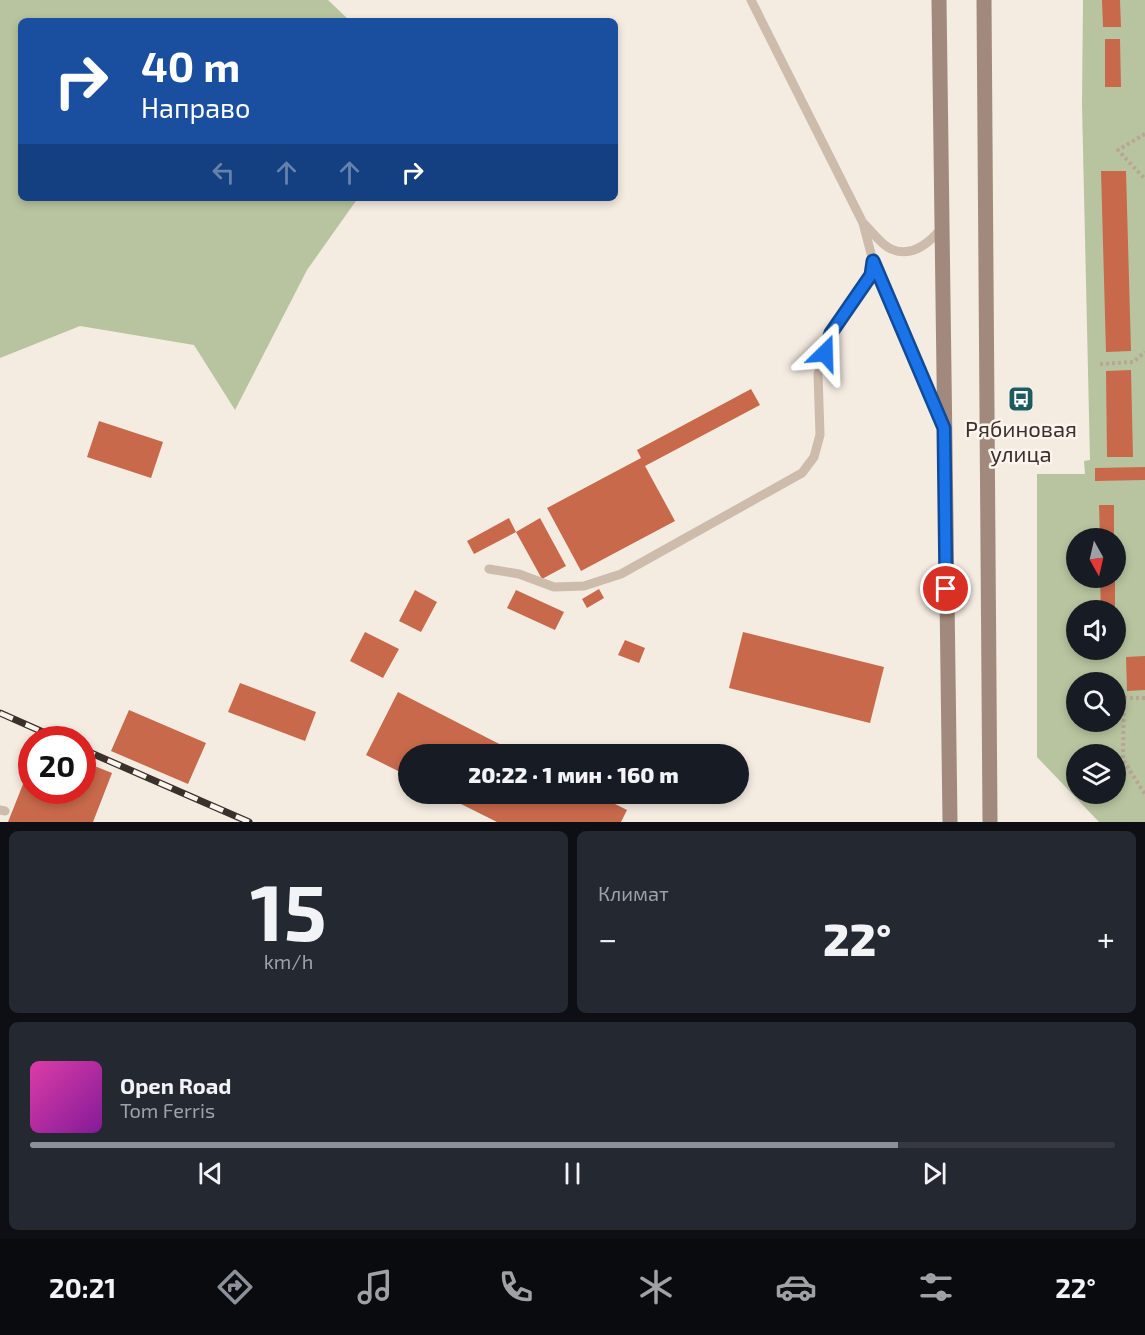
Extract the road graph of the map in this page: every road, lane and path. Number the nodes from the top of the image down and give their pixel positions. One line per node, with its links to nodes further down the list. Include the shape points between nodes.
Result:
1 (751, 0): 6 (lane)
2 (939, 0): 7 (main road)
3 (984, 0): 16 (main road)
4 (1145, 134): 5 (path, via 1118,150)
5 (1145, 179)
6 (863, 223): 7 (lane, via 890,249 911,252); 8 (lane)
7 (940, 230): 11 (main road)
8 (873, 261): 11 (lane); 12 (lane, via 871,275 831,333 818,374 820,435 814,457 802,473 621,574 584,586 554,587 519,574)
9 (1145, 352): 10 (path, via 1133,362)
10 (1100, 364)
11 (944, 428): 15 (main road)
12 (489, 569)
13 (1145, 698): 14 (path, via 1124,698 1123,760)
14 (1145, 794)
15 (950, 822)
16 (990, 822)

